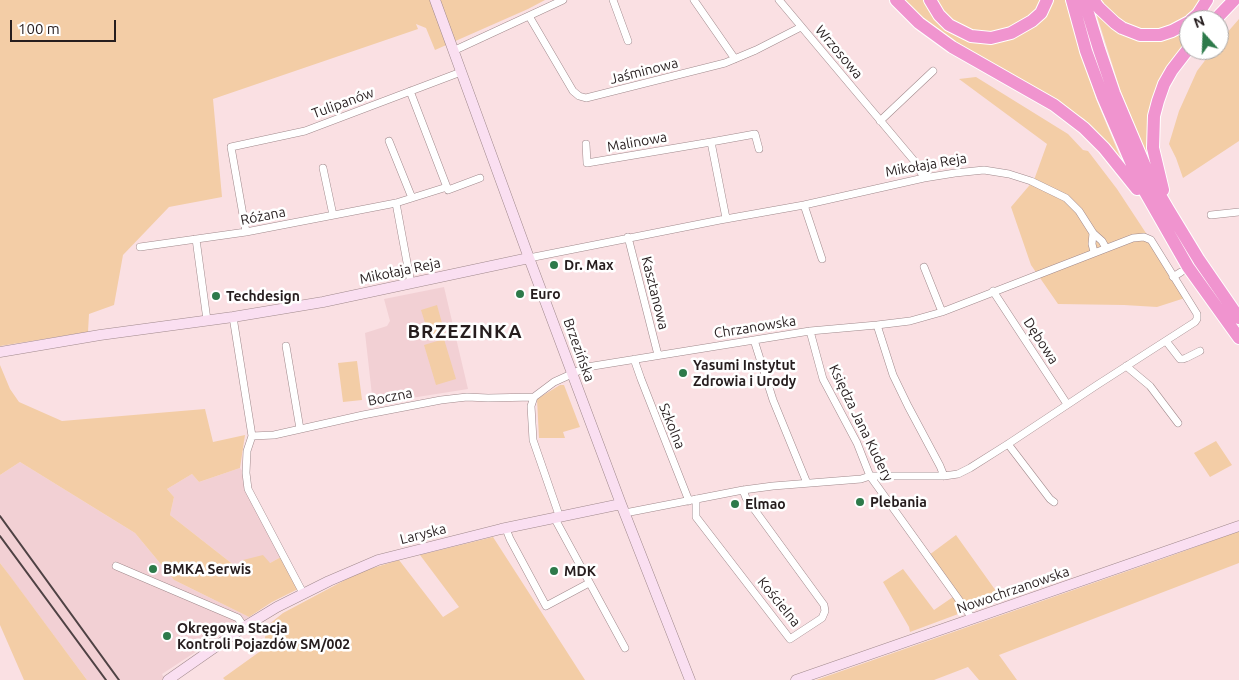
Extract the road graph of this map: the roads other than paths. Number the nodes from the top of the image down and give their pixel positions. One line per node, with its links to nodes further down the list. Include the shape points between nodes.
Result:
1 (434, 0): 18 (street, Brzezińska)
2 (562, 0): 14 (street)
3 (613, 0): 17 (street)
4 (694, 0): 19 (street)
5 (779, 0): 15 (street, Wrzosowa)
6 (896, 0): 37 (highway, via 952,47 1054,105 1084,128)
7 (930, 0): 8 (highway, via 949,25 970,36 991,38 1010,33 1032,21 1041,13)
8 (1047, 0)
9 (1072, 0): 37 (highway, via 1102,98 1140,183)
10 (1084, 0): 37 (highway, via 1114,93)
11 (1093, 0): 16 (highway, via 1115,23 1140,35 1151,36)
12 (1234, 0): 13 (highway)
13 (1224, 10)
14 (529, 16): 18 (street); 19 (street, Jaśminowa, via 574,91 586,98)
15 (801, 27): 19 (street, Jaśminowa); 24 (street, Wrzosowa)
16 (1179, 27)
17 (628, 41)
18 (453, 51): 22 (street, Brzezińska)
19 (735, 59)
20 (1180, 60): 37 (highway, via 1164,84 1154,116 1154,148)
21 (933, 71): 24 (street)
22 (461, 72): 23 (street, Tulipanów); 48 (street, Brzezińska)
23 (410, 91): 32 (street); 41 (street, Tulipanów, via 305,130 231,147)
24 (880, 121): 31 (street, Wrzosowa, via 916,163)
25 (390, 141): 33 (street)
26 (711, 142): 27 (street, Malinowa, via 587,163); 28 (street, Malinowa, via 755,134); 40 (street)
27 (586, 144)
28 (759, 149)
29 (323, 168): 38 (street)
30 (480, 178): 32 (street, Różana)
31 (924, 178): 35 (street, Mikołaja Reja); 42 (street, Mikołaja Reja, via 984,170 1031,181 1066,198)
32 (447, 188): 33 (street, Różana)
33 (412, 198): 34 (street, Różana)
34 (396, 203): 38 (street, Różana); 53 (street)
35 (804, 204): 40 (street, Mikołaja Reja); 49 (street)
36 (1239, 212): 39 (street)
37 (1163, 213): 57 (highway); 61 (highway, via 1188,267)
38 (333, 215): 41 (street, Różana)
39 (1211, 215)
40 (726, 218): 43 (street, Mikołaja Reja)
41 (246, 232): 44 (street, Różana)
42 (1093, 233): 46 (street, Mikołaja Reja); 47 (street, Mikołaja Reja)
43 (628, 238): 48 (street, Mikołaja Reja); 67 (street, Kasztanowa)
44 (196, 239): 45 (street, Różana); 58 (street)
45 (140, 247)
46 (1106, 248): 47 (street, Chrzanowska); 52 (street, Chrzanowska, via 1132,238 1151,240)
47 (1094, 252): 54 (street, Chrzanowska)
48 (528, 258): 53 (street, Mikołaja Reja); 70 (street, Brzezińska)
49 (822, 259)
50 (924, 267): 55 (street)
51 (1181, 272): 52 (street)
52 (1173, 277): 63 (street, via 1197,319)
53 (411, 284): 56 (street, Mikołaja Reja)
54 (993, 291): 55 (street, Chrzanowska); 72 (street, Dębowa)
55 (942, 312): 59 (street, Chrzanowska, via 910,321)
56 (233, 317): 58 (street, Mikołaja Reja); 75 (street)
57 (1239, 318)
58 (207, 320): 66 (street, Mikołaja Reja)
59 (877, 325): 60 (street, Chrzanowska); 78 (street, via 893,375)
60 (810, 331): 62 (street, Chrzanowska); 77 (street, Księdza Jana Kudery, via 823,379)
61 (1239, 338)
62 (754, 340): 67 (street, Chrzanowska); 79 (street, via 773,400)
63 (1166, 341): 65 (street, via 1183,360); 69 (street)
64 (286, 346): 74 (street)
65 (1200, 351)
66 (0, 352)
67 (658, 356): 68 (street, Chrzanowska)
68 (634, 359): 70 (street, Chrzanowska, via 587,367); 81 (street, Szkolna)
69 (1126, 366): 72 (street); 73 (street, via 1150,386)
70 (572, 373): 71 (street, Chrzanowska); 83 (street, Brzezińska)
71 (534, 397): 74 (street, Boczna, via 441,400); 84 (street, via 531,406 533,440)
72 (1067, 404): 76 (street)
73 (1178, 423)
74 (300, 430): 75 (street, Boczna)
75 (252, 436): 89 (street, via 247,450 248,489)
76 (1008, 444): 78 (street, via 970,468); 82 (street)
77 (870, 476): 78 (street); 79 (street); 90 (street, Księdza Jana Kudery)
78 (944, 476)
79 (807, 483): 80 (street)
80 (743, 490): 81 (street); 81 (street, Kościelna, via 824,605 822,618 790,639 696,517)
81 (692, 500): 83 (street)
82 (1054, 502)
83 (623, 509): 84 (street, Laryska); 94 (street, Brzezińska)
84 (558, 518): 86 (street, Laryska); 88 (street)
85 (1239, 526): 90 (street, Nowochrzanowska)
86 (506, 529): 88 (street, via 546,606); 89 (street, Laryska, via 378,560)
87 (116, 566): 91 (street, via 238,618)
88 (589, 583): 92 (street)
89 (303, 593): 91 (street, Laryska)
90 (972, 618): 95 (street, Nowochrzanowska)
91 (244, 627): 93 (street, Laryska)
92 (625, 648)
93 (168, 680)
94 (690, 680)
95 (796, 680)

